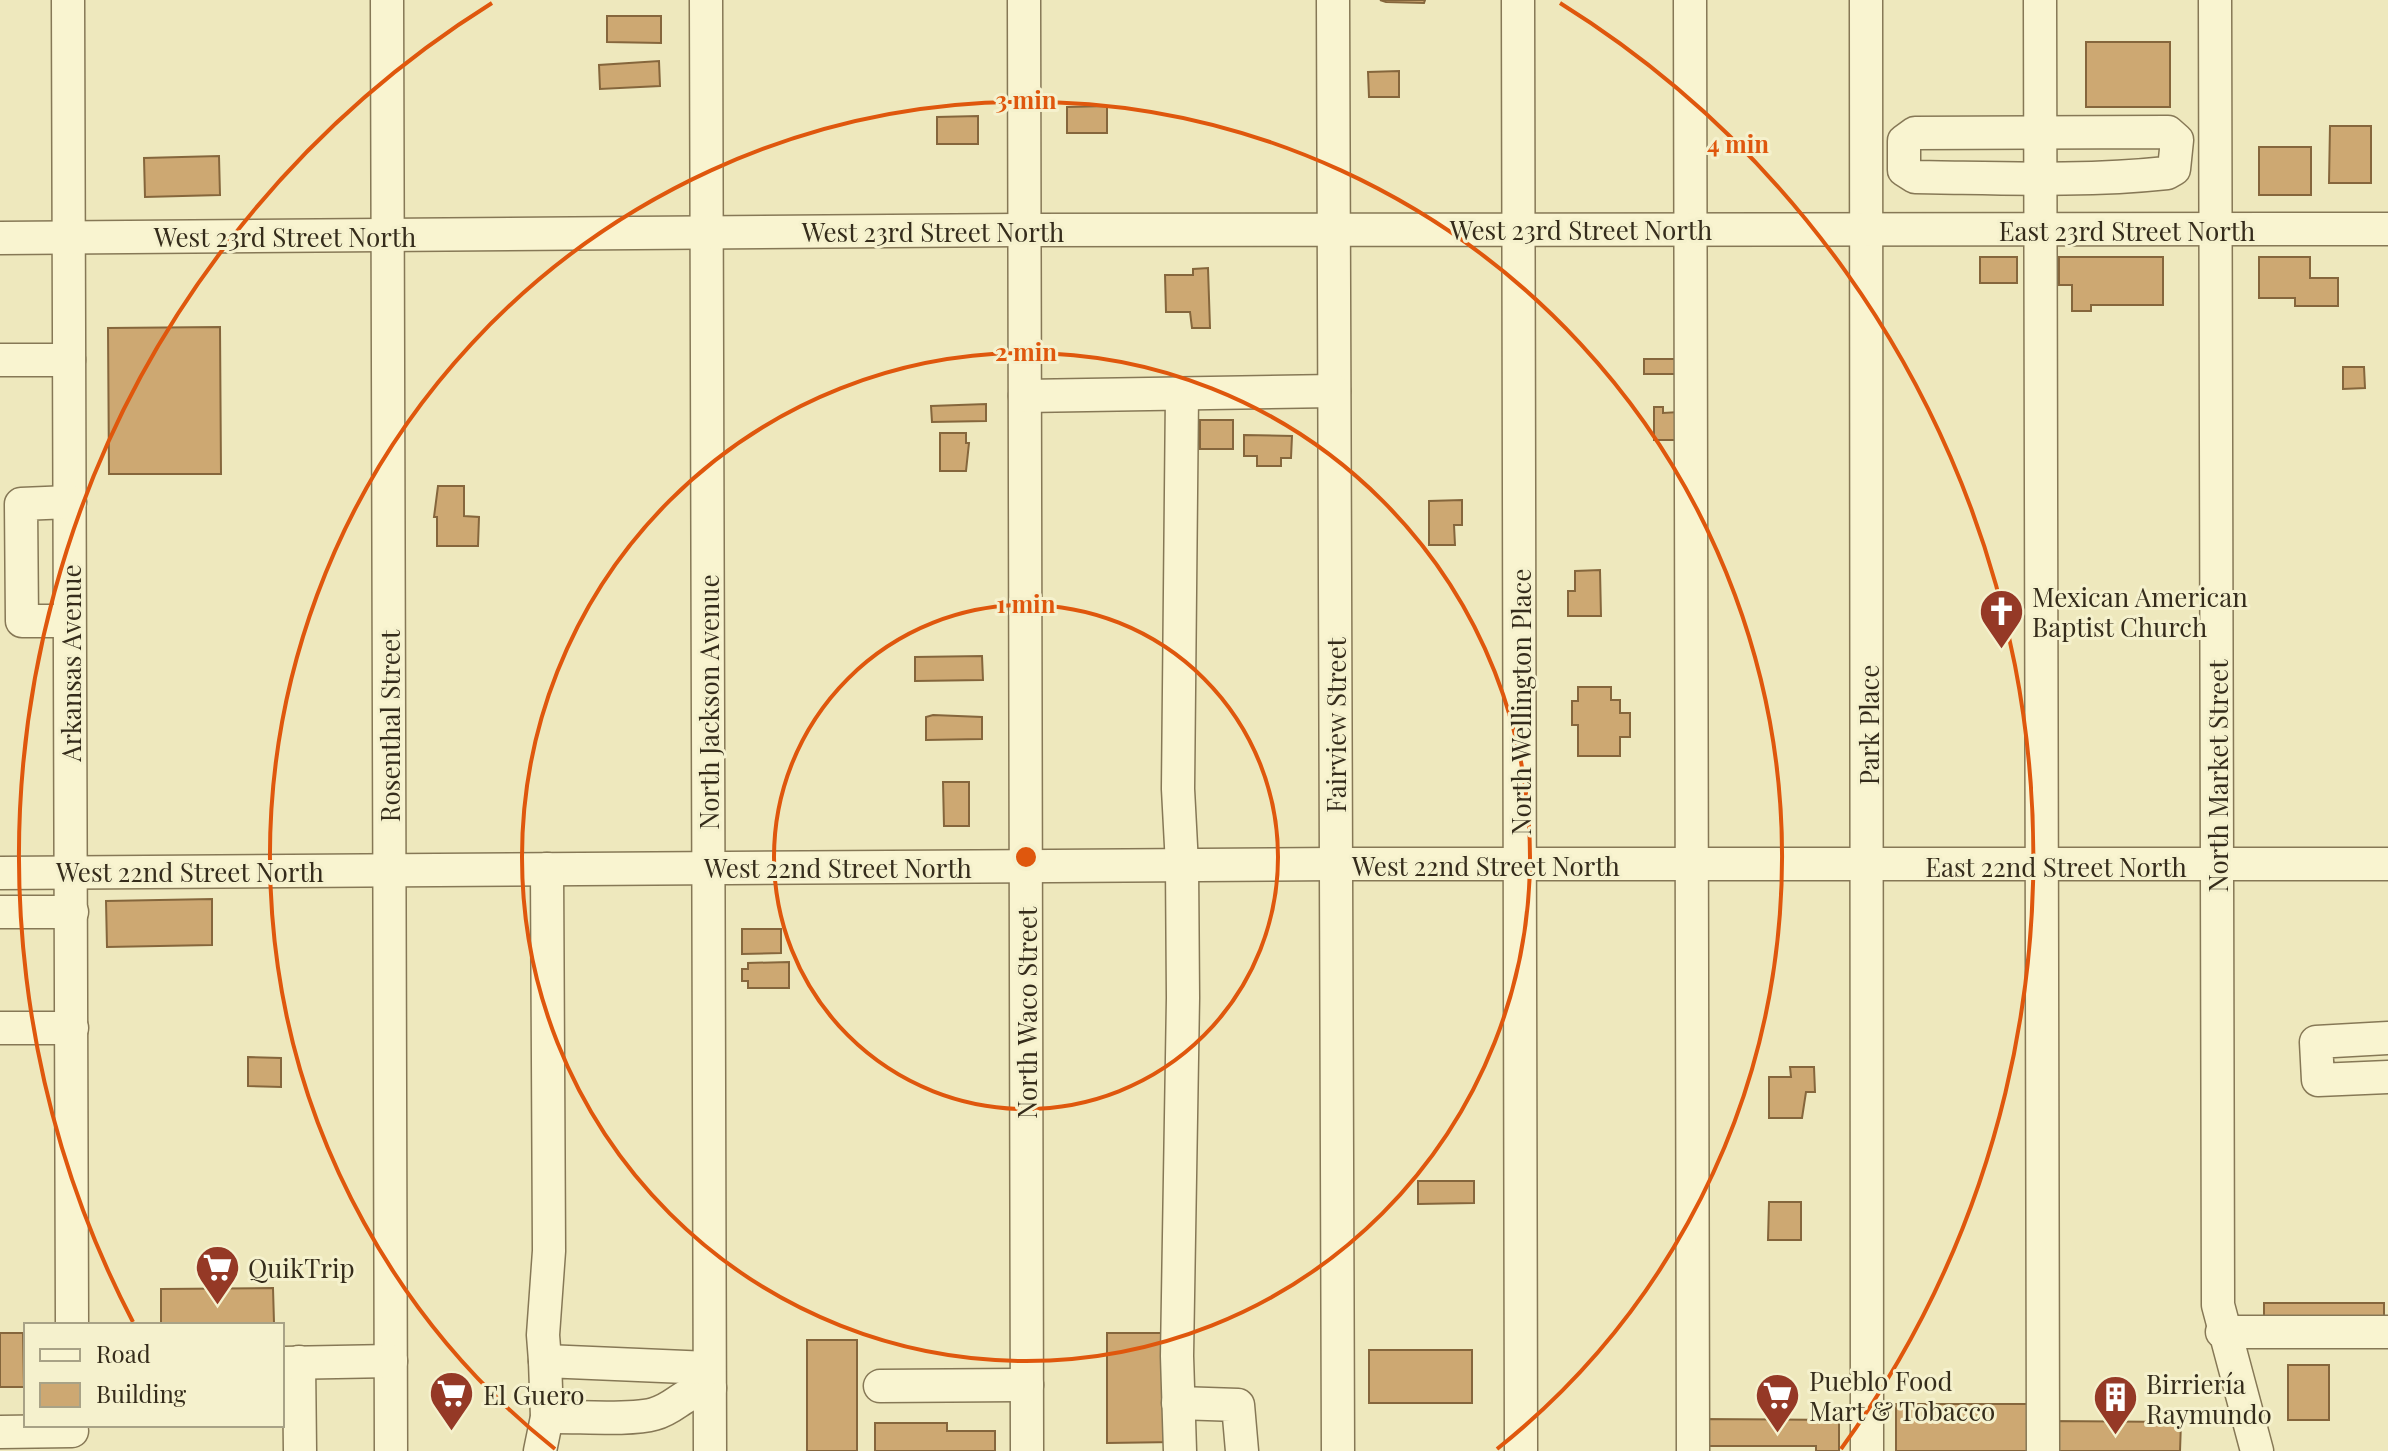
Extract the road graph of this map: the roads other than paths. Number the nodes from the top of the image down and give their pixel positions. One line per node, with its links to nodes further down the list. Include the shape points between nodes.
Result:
1 (68, 0): 25 (street, Arkansas Avenue)
2 (387, 0): 24 (street, Rosenthal Street)
3 (706, 0): 23 (street, North Jackson Avenue)
4 (1024, 0): 21 (street, North Waco Street)
5 (1333, 0): 15 (street, Fairview Street)
6 (1518, 0): 16 (street, North Wellington Place)
7 (1690, 0): 17 (street)
8 (1866, 0): 18 (street, Park Place)
9 (2040, 0): 11 (street)
10 (2215, 0): 12 (street, North Market Street)
11 (2042, 133): 13 (street, via 2168,132 2177,140); 14 (street); 14 (street, via 1915,133 1904,141 1904,170 1909,176)
12 (2214, 148): 13 (street); 22 (street, North Market Street)
13 (2177, 149): 14 (street, via 2174,169 2167,173)
14 (2043, 178): 19 (street)
15 (1334, 229): 16 (street, West 23rd Street North); 21 (street, West 23rd Street North); 29 (street, Fairview Street)
16 (1518, 229): 17 (street, West 23rd Street North); 39 (street, North Wellington Place)
17 (1691, 229): 18 (street, West 23rd Street North); 40 (street)
18 (1867, 229): 19 (street, East 23rd Street North); 41 (street, Park Place)
19 (2040, 229): 22 (street, East 23rd Street North); 42 (street)
20 (2388, 229): 22 (street, East 23rd Street North)
21 (1024, 230): 23 (street, West 23rd Street North); 31 (street, North Waco Street)
22 (2214, 230): 43 (street, North Market Street)
23 (707, 233): 24 (street, West 23rd Street North); 44 (street, North Jackson Avenue)
24 (387, 235): 25 (street, West 23rd Street North); 46 (street, Rosenthal Street)
25 (69, 237): 26 (street, West 23rd Street North); 28 (street, Arkansas Avenue)
26 (0, 238)
27 (0, 360): 28 (street)
28 (69, 360): 32 (street, Arkansas Avenue)
29 (1334, 391): 30 (street); 35 (street, Fairview Street)
30 (1182, 394): 31 (street); 38 (street)
31 (1025, 396): 37 (street, North Waco Street)
32 (70, 502): 33 (street); 34 (street, Arkansas Avenue)
33 (10, 506): 34 (street, via 22,621)
34 (69, 621): 47 (street, Arkansas Avenue)
35 (1336, 864): 38 (street, West 22nd Street North); 39 (street, West 22nd Street North); 75 (street, Fairview Street)
36 (2388, 864): 43 (street, East 22nd Street North)
37 (1026, 865): 38 (street, West 22nd Street North); 44 (street, West 22nd Street North); 62 (street, North Waco Street)
38 (1182, 865): 64 (street)
39 (1520, 865): 40 (street, West 22nd Street North); 76 (street, North Wellington Place)
40 (1692, 865): 41 (street, West 22nd Street North); 77 (street)
41 (1868, 866): 42 (street, East 22nd Street North); 78 (street, Park Place)
42 (2042, 866): 43 (street, East 22nd Street North); 79 (street)
43 (2217, 866): 56 (street, North Market Street)
44 (708, 868): 45 (street, West 22nd Street North); 61 (street, North Jackson Avenue)
45 (547, 869): 46 (street, West 22nd Street North); 59 (street)
46 (389, 870): 47 (street, West 22nd Street North); 58 (street, Rosenthal Street)
47 (71, 872): 48 (street, West 22nd Street North); 50 (street, Arkansas Avenue)
48 (0, 873)
49 (0, 912): 50 (street)
50 (72, 912): 52 (street, Arkansas Avenue)
51 (0, 1028): 52 (street)
52 (72, 1028): 55 (street, Arkansas Avenue)
53 (2388, 1038): 54 (street, via 2316,1042 2318,1080)
54 (2388, 1077)
55 (72, 1323)
56 (2222, 1332): 57 (street); 80 (street, North Market Street)
57 (2388, 1332)
58 (391, 1361): 60 (street); 69 (street, Rosenthal Street)
59 (545, 1361): 61 (street); 65 (street)
60 (290, 1362): 68 (street)
61 (710, 1378): 65 (street, via 653,1414); 71 (street, North Jackson Avenue)
62 (1027, 1385): 63 (street); 72 (street, North Waco Street)
63 (880, 1386)
64 (1178, 1403): 73 (street); 74 (street, via 1238,1405)
65 (547, 1417): 70 (street)
66 (0, 1432): 67 (street)
67 (72, 1436)
68 (300, 1451)
69 (391, 1451)
70 (540, 1451)
71 (710, 1451)
72 (1027, 1451)
73 (1180, 1451)
74 (1242, 1451)
75 (1338, 1451)
76 (1521, 1451)
77 (1693, 1451)
78 (1867, 1451)
79 (2043, 1451)
80 (2257, 1451)

